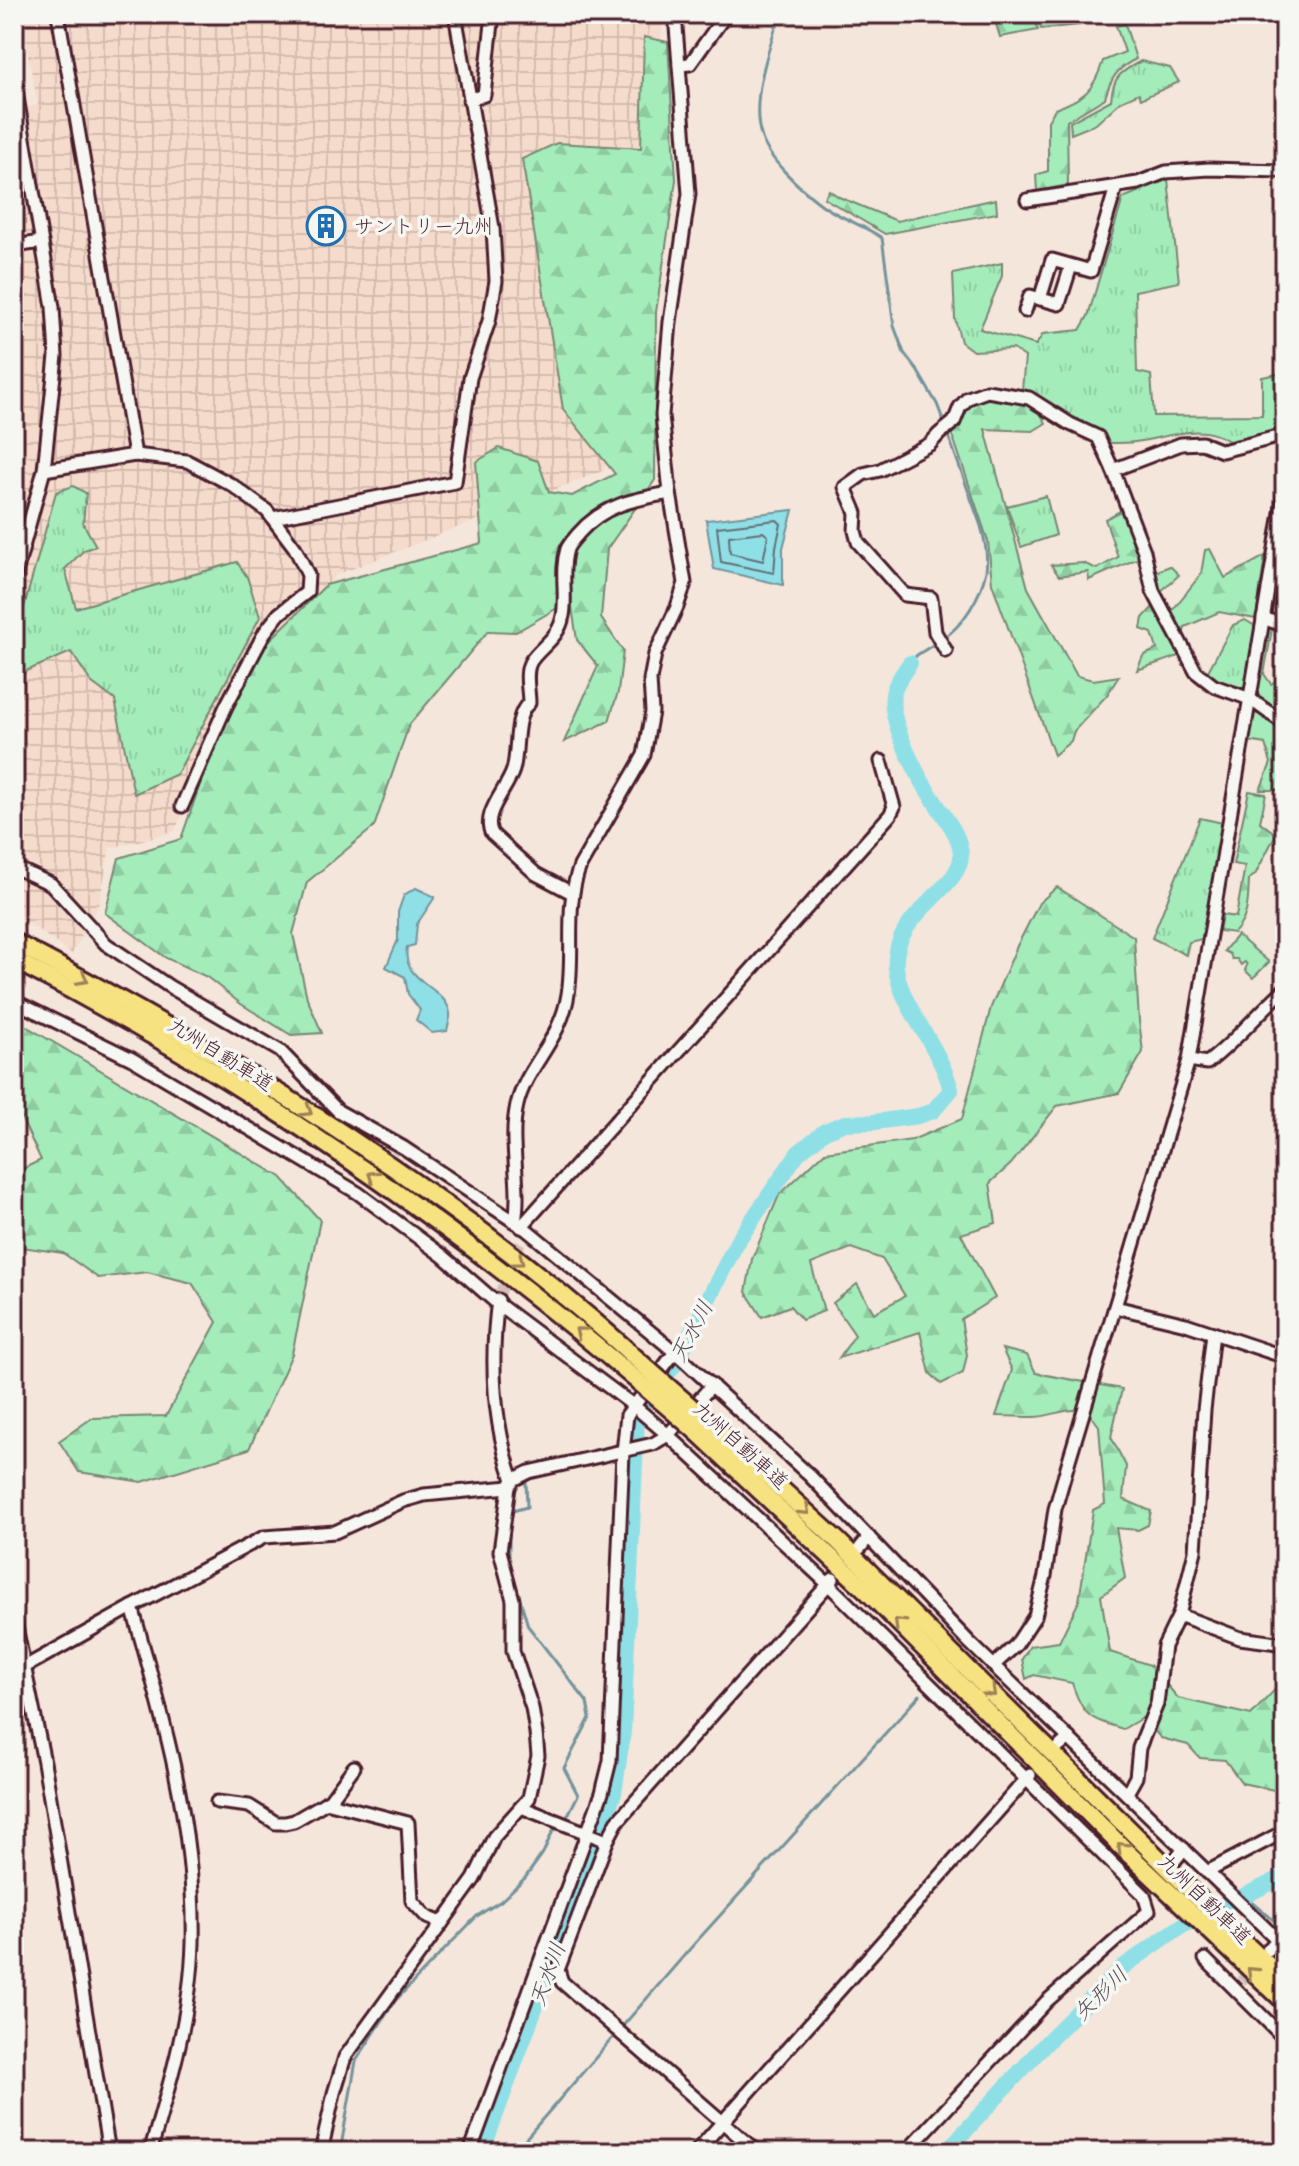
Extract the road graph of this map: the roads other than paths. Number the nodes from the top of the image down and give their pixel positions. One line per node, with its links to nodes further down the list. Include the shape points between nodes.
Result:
1 (58, 14): 19 (street)
2 (455, 14): 8 (street)
3 (493, 14): 8 (street, via 484,95)
4 (675, 14): 6 (street)
5 (726, 14): 6 (street, via 698,57)
6 (679, 65): 23 (street, via 689,194 662,415)
7 (14, 80): 9 (street)
8 (469, 100): 24 (street, via 493,228 496,281 470,378 455,482)
9 (17, 115): 13 (street)
10 (1285, 171): 11 (street, via 1166,172)
11 (1116, 187): 12 (street); 15 (street, via 1091,271)
12 (1027, 200)
13 (42, 242): 14 (street); 20 (street, via 56,356)
14 (14, 246)
15 (1071, 266): 16 (street, via 1059,304); 16 (street, via 1052,260)
16 (1040, 299): 17 (street, via 1030,296)
17 (1025, 311)
18 (1285, 435): 21 (street, via 1222,451 1202,443 1181,444)
19 (135, 455): 20 (street); 24 (street, via 187,461 232,485)
20 (44, 470): 26 (street)
21 (1113, 470): 29 (street, via 1098,437 1029,398 987,391 968,398 954,422 930,444 845,487 856,513 858,542 905,595 931,598 935,632); 30 (street, via 1144,551 1153,591 1196,672 1214,686)
22 (1285, 489): 25 (street)
23 (670, 493): 35 (street, via 685,583 655,654 648,742 580,866); 35 (street, via 608,508 568,546 563,618 547,647 530,662 529,703 521,712 514,765 490,814 492,834 536,874)
24 (273, 518): 33 (street, via 308,575 307,592 265,632)
25 (1282, 524): 27 (street)
26 (14, 580)
27 (1263, 618): 28 (street); 30 (street)
28 (1285, 626)
29 (946, 651)
30 (1250, 699): 31 (street); 40 (street)
31 (1285, 724)
32 (881, 761): 41 (street, via 894,807 890,815)
33 (182, 806)
34 (14, 867): 41 (street, via 51,884 106,944 280,1051 338,1111)
35 (572, 893): 41 (street, via 565,1010 517,1103 514,1145)
36 (14, 942): 48 (highway, 九州自動車道, one-way to 48, via 145,1013 413,1182 592,1316)
37 (14, 960): 48 (highway, 九州自動車道, one-way to 37, via 403,1197 209,1070)
38 (1285, 989): 40 (street, via 1207,1063)
39 (14, 1001): 43 (street, via 132,1059 358,1193)
40 (1189, 1060): 44 (street)
41 (521, 1226): 42 (street); 46 (street)
42 (520, 1243)
43 (498, 1300): 50 (street); 53 (street, via 495,1410)
44 (1115, 1307): 45 (street); 61 (street, via 1055,1509 1035,1616 1016,1645)
45 (1213, 1333): 47 (street); 58 (street, via 1195,1551)
46 (675, 1352): 49 (street); 50 (street)
47 (1285, 1357)
48 (645, 1377): 75 (highway, 九州自動車道, bridge, via 701,1425)
49 (712, 1385): 51 (street); 54 (street)
50 (634, 1406): 51 (street); 52 (street, via 627,1415)
51 (668, 1435): 52 (street); 56 (street)
52 (623, 1452): 53 (street, via 529,1472); 70 (street, via 610,1761)
53 (511, 1483): 57 (street, via 424,1495 335,1532 264,1537); 68 (street, via 500,1551 513,1600 513,1651 532,1708 538,1756 529,1798)
54 (869, 1537): 55 (street); 61 (street)
55 (860, 1548)
56 (831, 1582): 64 (street); 71 (street, via 617,1822)
57 (132, 1607): 62 (street); 85 (street, via 167,1739 192,1891 193,1945 182,2032)
58 (1179, 1615): 60 (street, via 1240,1638); 65 (street, via 1164,1646 1157,1704)
59 (14, 1617): 62 (street)
60 (1285, 1644)
61 (994, 1665): 65 (street, via 1064,1742)
62 (20, 1671): 84 (street)
63 (354, 1767): 67 (street)
64 (1028, 1777): 83 (street); 90 (street, via 1146,1892 1149,1911 1047,2001)
65 (1127, 1793): 72 (street)
66 (217, 1802): 67 (street, via 249,1806 285,1823)
67 (326, 1802): 76 (street, via 408,1823 412,1901 427,1917)
68 (521, 1807): 70 (street); 76 (street, via 494,1837 474,1879)
69 (1285, 1831): 74 (street)
70 (587, 1834): 71 (street); 87 (street)
71 (607, 1841): 83 (street, via 558,1970 562,1982)
72 (1184, 1849): 73 (street); 74 (street)
73 (1175, 1860)
74 (1207, 1872): 77 (street)
75 (1186, 1897): 80 (highway, 九州自動車道); 81 (highway, 九州自動車道, one-way to 75, via 1219,1941)
76 (442, 1923): 86 (street, via 345,2057)
77 (1281, 1943): 78 (street)
78 (1268, 1950)
79 (1205, 1959): 82 (street, via 1238,1985)
80 (1285, 1981)
81 (1285, 2002)
82 (1285, 2039)
83 (723, 2122): 88 (street); 89 (street)
84 (109, 2152)
85 (150, 2152)
86 (321, 2152)
87 (470, 2152)
88 (696, 2152)
89 (757, 2152)
90 (906, 2152)

